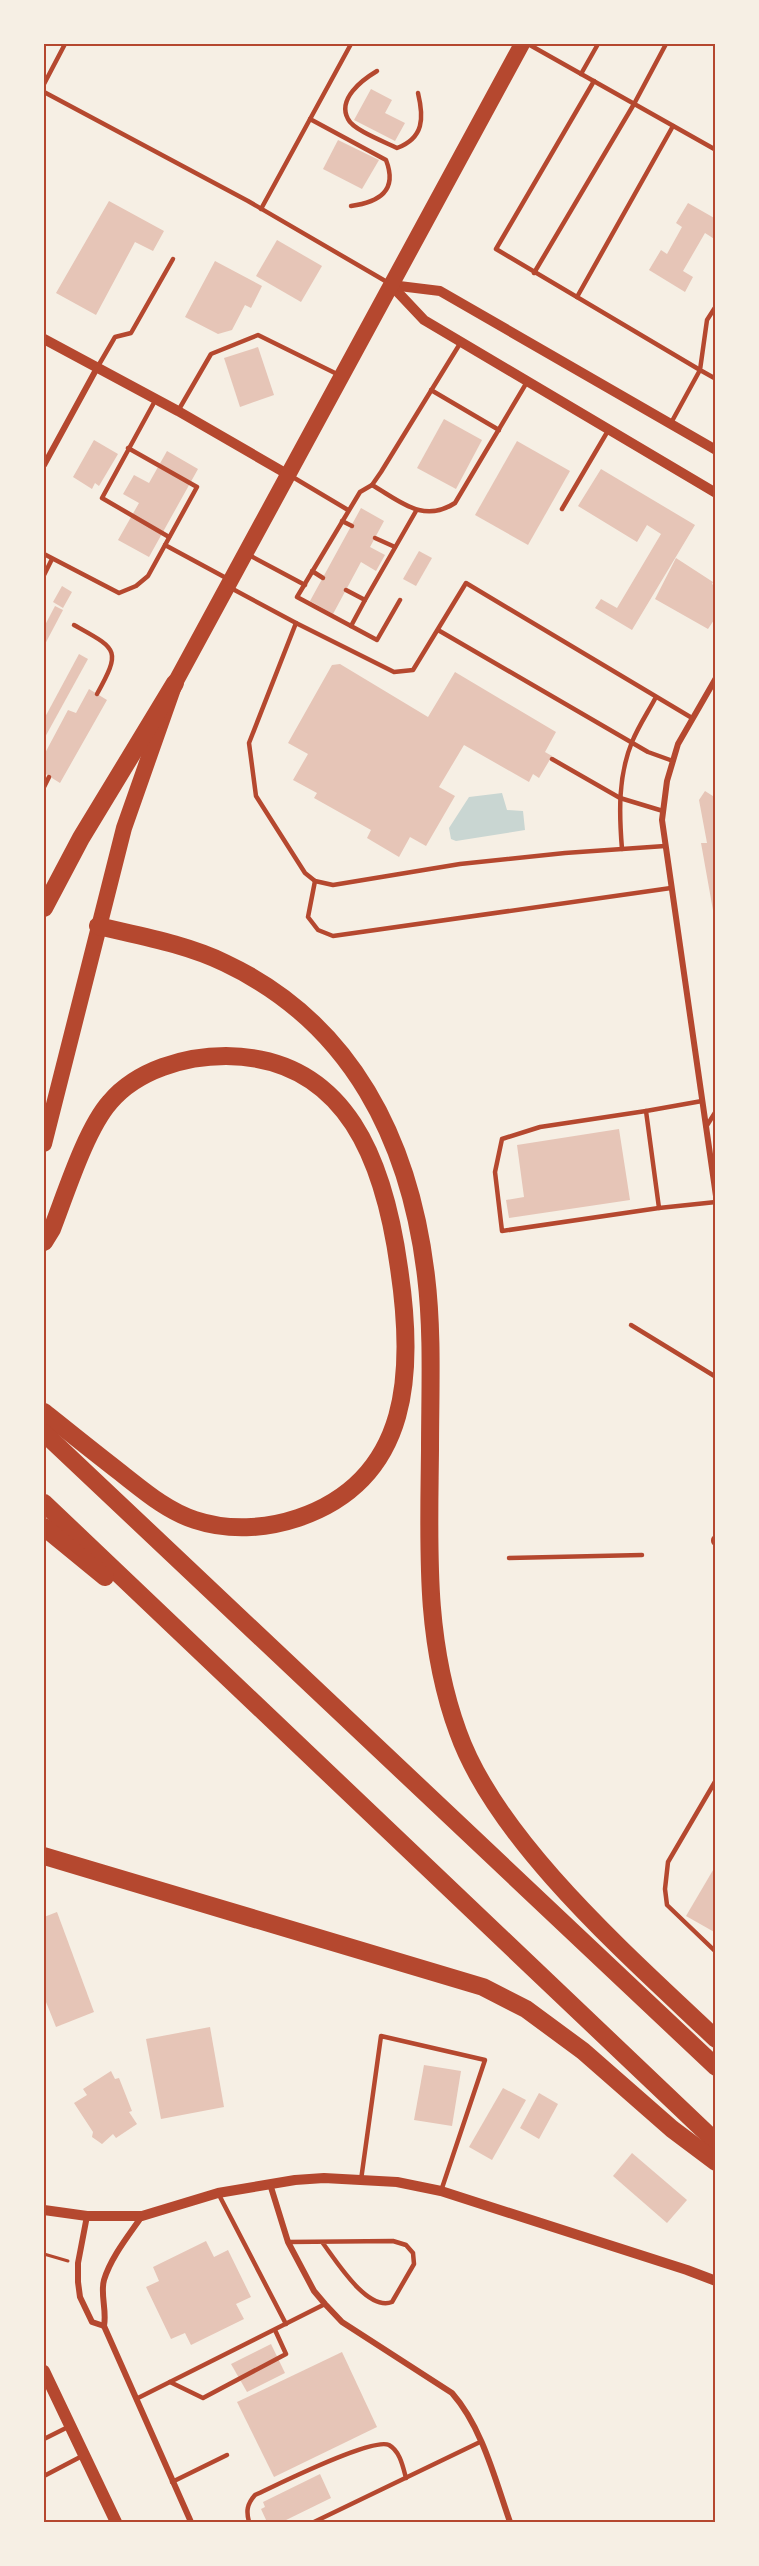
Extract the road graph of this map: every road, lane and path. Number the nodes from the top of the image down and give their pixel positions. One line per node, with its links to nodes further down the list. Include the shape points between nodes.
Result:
1 (65, 44): 10 (lane)
2 (351, 44): 14 (lane)
3 (522, 44): 21 (highway)
4 (528, 44): 8 (lane)
5 (598, 44): 8 (lane)
6 (666, 44): 13 (lane)
7 (377, 71): 12 (lane, via 352,91 346,107 348,120 357,128 397,148 409,144 423,115)
8 (581, 74): 9 (lane)
9 (594, 81): 13 (lane); 20 (lane, via 496,249)
10 (44, 84)
11 (44, 92): 18 (lane)
12 (418, 93)
13 (634, 104): 15 (lane); 20 (lane)
14 (310, 118): 17 (lane, via 386,160 391,173 385,193 375,201); 18 (lane)
15 (673, 126): 16 (lane); 22 (lane)
16 (716, 150)
17 (351, 207)
18 (261, 209): 21 (lane)
19 (173, 260): 26 (lane, via 131,333 115,337)
20 (534, 273): 22 (lane)
21 (391, 285): 25 (street, via 424,320); 28 (highway); 34 (street, via 440,291)
22 (577, 297): 27 (lane)
23 (716, 306): 27 (lane, via 707,320)
24 (44, 339): 26 (street)
25 (461, 342): 30 (street); 31 (lane)
26 (97, 368): 32 (street); 39 (street)
27 (700, 370): 29 (lane); 34 (lane)
28 (342, 376): 33 (lane, via 258,335 211,354); 40 (highway)
29 (716, 379)
30 (528, 381): 35 (street); 36 (lane)
31 (431, 390): 36 (lane); 41 (lane)
32 (156, 399): 33 (street); 37 (lane)
33 (178, 411): 40 (street)
34 (671, 424): 38 (street)
35 (609, 429): 42 (street); 43 (lane)
36 (498, 430): 45 (lane, via 454,503 441,512)
37 (128, 448): 48 (lane, via 102,498); 48 (lane, via 197,487)
38 (716, 450)
39 (44, 465)
40 (287, 474): 44 (lane); 52 (highway)
41 (372, 484): 44 (lane, via 360,492); 45 (lane)
42 (716, 493)
43 (562, 509)
44 (348, 510): 46 (lane)
45 (416, 511): 51 (lane)
46 (342, 521): 47 (lane); 55 (lane)
47 (352, 526)
48 (169, 537): 50 (lane)
49 (375, 538): 51 (lane)
50 (165, 545): 54 (lane, via 148,576 119,592); 58 (lane)
51 (395, 547): 61 (lane)
52 (244, 553): 58 (highway); 59 (lane)
53 (44, 554): 54 (lane)
54 (52, 559): 56 (lane)
55 (312, 571): 57 (lane); 59 (lane)
56 (44, 575)
57 (323, 578)
58 (229, 583): 63 (lane); 68 (highway)
59 (305, 585): 65 (lane, via 297,597)
60 (346, 590): 61 (lane)
61 (365, 600): 65 (lane)
62 (400, 600): 65 (lane, via 377,640)
63 (296, 623): 66 (lane, via 394,672 413,670); 81 (lane, via 249,743 256,796 305,873)
64 (74, 625): 69 (lane, via 112,650 111,669)
65 (351, 626)
66 (438, 630): 70 (lane, via 466,583); 72 (lane)
67 (714, 683): 71 (street)
68 (175, 684): 83 (highway, via 81,838); 84 (highway, via 124,828)
69 (97, 694)
70 (656, 697): 71 (lane); 72 (lane)
71 (692, 718): 74 (street)
72 (632, 742): 74 (lane); 77 (lane, via 621,779)
73 (552, 759): 77 (lane)
74 (673, 761): 78 (street)
75 (50, 777): 76 (lane)
76 (44, 787)
77 (620, 798): 78 (lane); 80 (lane)
78 (663, 811): 79 (street)
79 (665, 846): 80 (lane); 82 (street)
80 (622, 849): 81 (lane, via 460,864 333,885)
81 (315, 881): 82 (lane, via 308,917 318,930 333,936)
82 (671, 888): 85 (street)
83 (44, 908)
84 (98, 926): 89 (highway); 106 (highway, via 226,963 300,1011 332,1041 361,1079 401,1166 423,1253 429,1330 432,1623 443,1684 459,1737 500,1811 551,1875)
85 (702, 1101): 86 (lane); 88 (street)
86 (646, 1111): 92 (lane); 92 (lane, via 540,1127 502,1139 495,1172 502,1231)
87 (716, 1111): 88 (lane)
88 (706, 1127): 90 (street)
89 (44, 1144)
90 (716, 1196)
91 (716, 1202): 92 (lane)
92 (659, 1208)
93 (44, 1242): 96 (highway, via 94,1124 111,1100 132,1083 150,1072 189,1059 238,1056 272,1062 320,1088 345,1112 367,1144 394,1236 404,1298 406,1349 402,1403 377,1460 337,1499 271,1525 232,1528 181,1515 155,1500)
94 (631, 1325): 95 (lane)
95 (716, 1377)
96 (44, 1412)
97 (44, 1433): 107 (highway)
98 (44, 1503): 102 (highway)
99 (44, 1527): 102 (highway)
100 (642, 1555): 101 (lane)
101 (509, 1558)
102 (202, 1654): 108 (highway)
103 (716, 1780): 105 (lane, via 668,1862 665,1889 667,1905)
104 (44, 1856): 109 (highway, via 483,1987 526,2009 583,2051)
105 (716, 1952)
106 (716, 2039)
107 (716, 2067)
108 (716, 2142)
109 (716, 2162)
110 (361, 2180): 111 (street, via 324,2178); 112 (street); 112 (lane, via 381,2036 485,2060)
111 (270, 2184): 113 (street); 117 (street)
112 (441, 2191): 121 (street)
113 (218, 2193): 116 (street); 123 (lane)
114 (44, 2210): 115 (street)
115 (87, 2216): 116 (street); 124 (street, via 78,2263 80,2297 92,2322)
116 (142, 2216): 124 (street, via 104,2280)
117 (288, 2242): 118 (lane); 122 (street)
118 (322, 2242): 118 (lane, via 400,2242 413,2253 414,2264 392,2302 379,2302 361,2292)
119 (44, 2254): 120 (path)
120 (70, 2262)
121 (716, 2281)
122 (325, 2304): 123 (lane); 131 (street, via 342,2322 452,2393 474,2425)
123 (286, 2324): 125 (lane)
124 (104, 2326): 128 (street)
125 (275, 2330): 127 (lane); 127 (lane, via 286,2354 203,2398)
126 (45, 2378): 129 (main road)
127 (170, 2382): 128 (lane)
128 (138, 2398): 136 (street)
129 (70, 2426): 130 (lane); 133 (main road)
130 (44, 2439)
131 (480, 2442): 135 (lane); 141 (street)
132 (227, 2454): 136 (lane)
133 (84, 2455): 134 (lane); 137 (main road)
134 (44, 2476)
135 (406, 2478): 139 (lane, via 394,2450 376,2444 255,2495 246,2512); 140 (lane)
136 (172, 2482): 138 (street)
137 (116, 2523)
138 (191, 2523)
139 (249, 2523)
140 (314, 2523)
141 (510, 2523)

